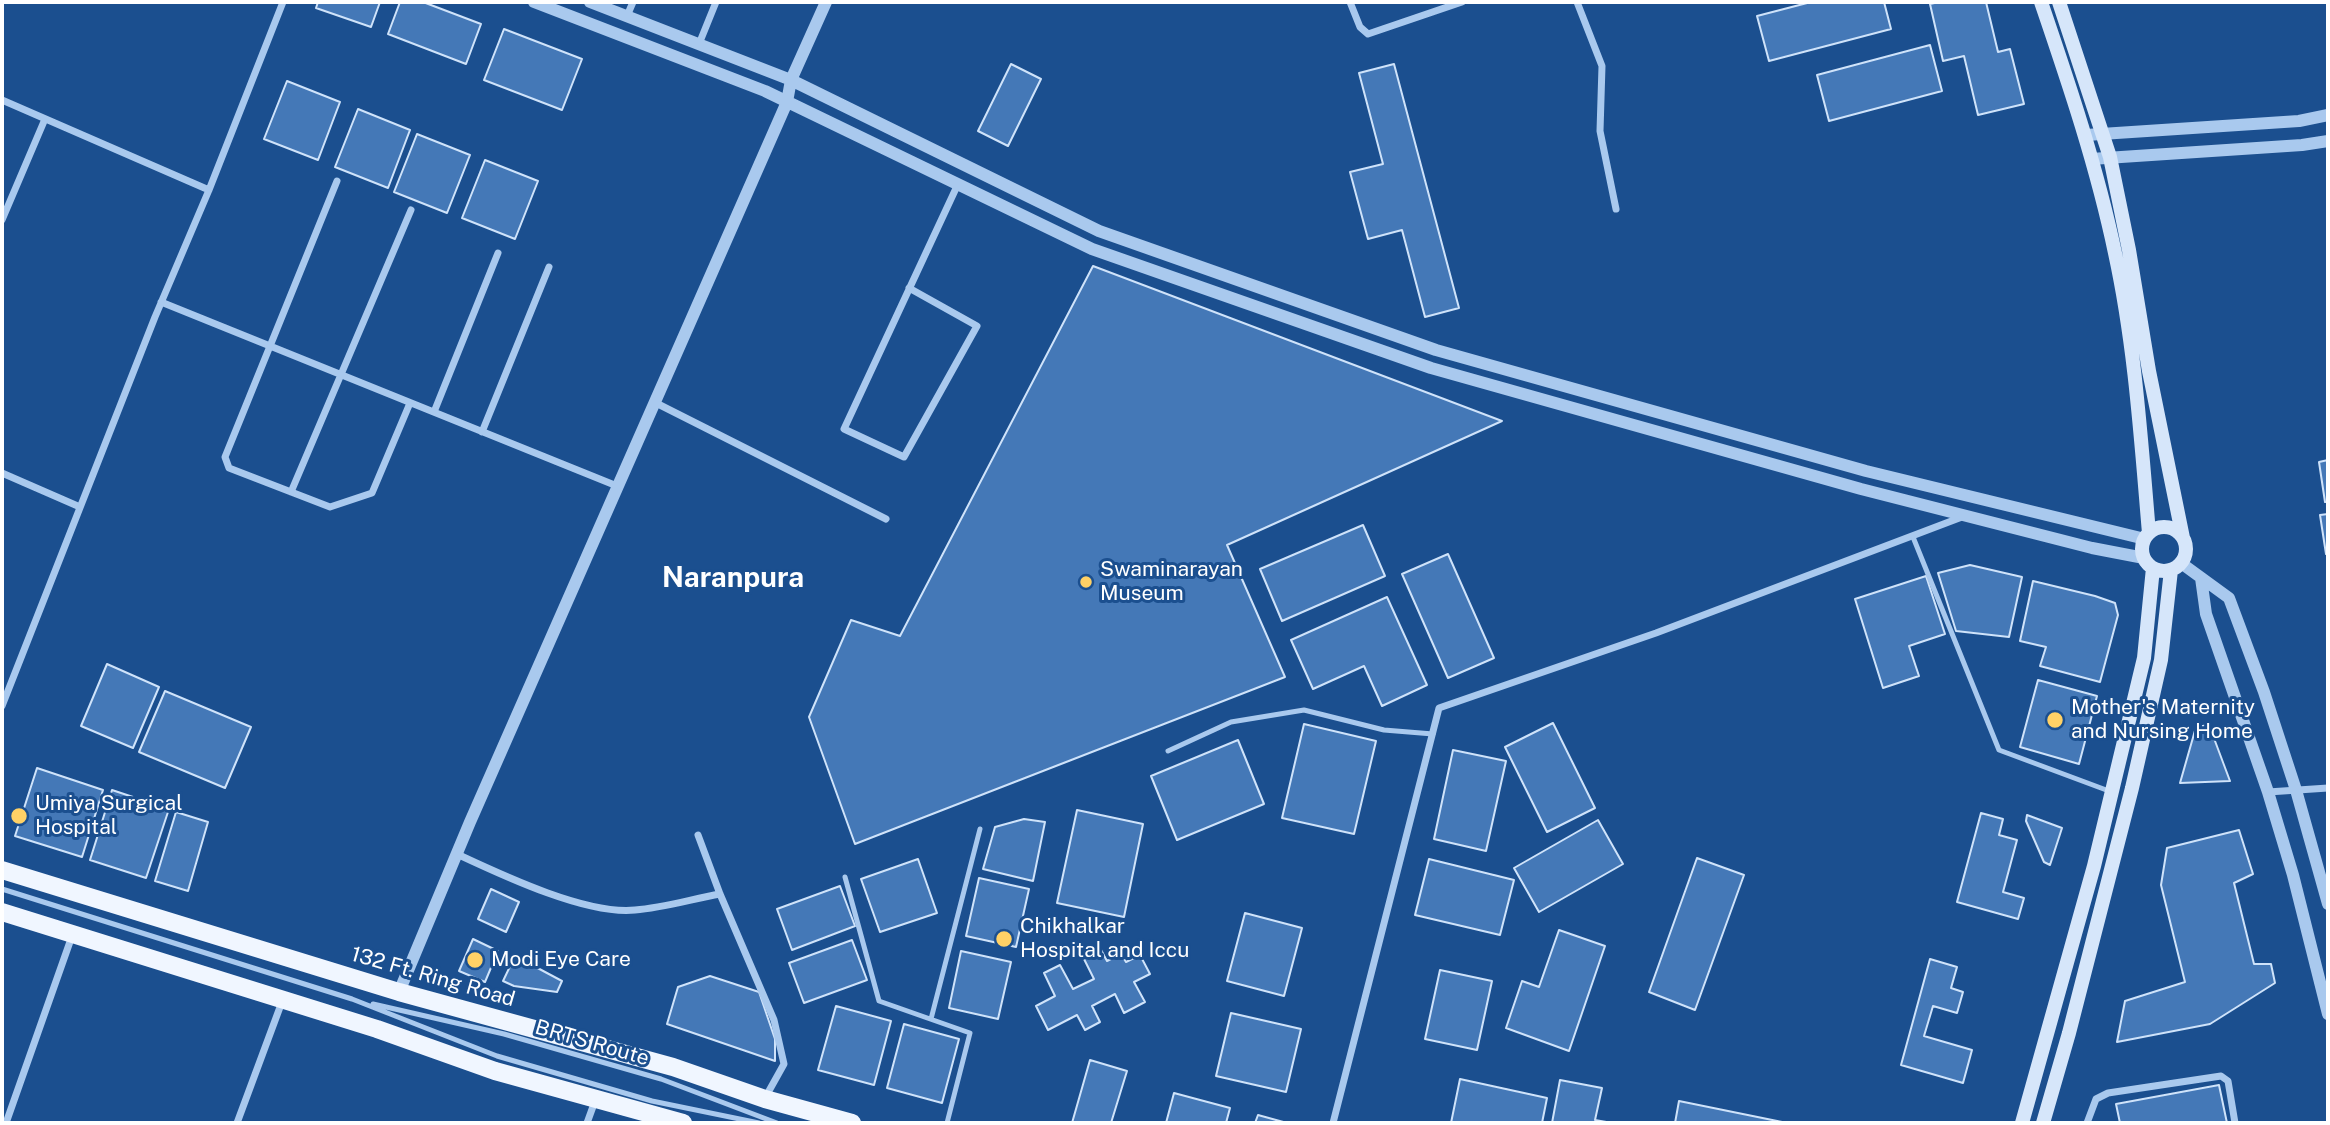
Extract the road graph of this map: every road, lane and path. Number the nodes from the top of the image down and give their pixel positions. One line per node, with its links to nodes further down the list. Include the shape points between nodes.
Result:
1 (283, 2): 26 (street)
2 (534, 2): 16 (street)
3 (590, 2): 12 (street)
4 (633, 2): 12 (street)
5 (716, 2): 13 (street)
6 (826, 2): 14 (street)
7 (1350, 2): 8 (street, via 1360,27 1368,34)
8 (1461, 2)
9 (1577, 2): 27 (street, via 1602,66 1601,131)
10 (2041, 2): 20 (main road)
11 (2059, 2): 19 (main road)
12 (627, 16): 13 (street)
13 (699, 44): 14 (street)
14 (792, 80): 16 (street); 46 (street, via 1099,231 1436,349 1866,471)
15 (2, 100): 18 (street)
16 (787, 102): 25 (street); 37 (street)
17 (2328, 115): 19 (street, via 2299,121)
18 (45, 119): 26 (street); 29 (street)
19 (2104, 133): 20 (street); 22 (main road)
20 (2086, 135): 23 (main road)
21 (2328, 141): 22 (street)
22 (2110, 157): 23 (street); 48 (main road)
23 (2091, 159): 46 (main road, via 2115,253 2135,373)
24 (337, 181): 34 (street)
25 (958, 184): 32 (street); 44 (street, via 1092,249 1431,368)
26 (209, 190): 33 (street)
27 (1616, 209)
28 (411, 210): 35 (street)
29 (2, 219)
30 (498, 253): 38 (street)
31 (550, 267): 39 (street)
32 (909, 288): 32 (street, via 844,429 904,457 977,326)
33 (162, 302): 34 (street); 43 (street)
34 (269, 347): 35 (street); 42 (street, via 225,457 229,468)
35 (342, 376): 36 (street); 42 (street)
36 (411, 403): 38 (street); 42 (street, via 372,493 330,507)
37 (656, 403): 41 (street); 45 (street)
38 (435, 412): 39 (street)
39 (482, 432): 41 (street)
40 (2, 473): 43 (street)
41 (617, 486): 61 (street)
42 (290, 492)
43 (80, 507): 52 (street)
44 (1966, 516): 47 (street); 49 (street)
45 (886, 519)
46 (2147, 536): 48 (main road, via 2154,529 2167,527); 49 (main road, via 2143,545)
47 (1913, 537): 53 (street, via 1439,708); 57 (lane, via 1999,750)
48 (2183, 538): 50 (main road, via 2186,550)
49 (2148, 563): 50 (main road, via 2161,571); 57 (main road, via 2144,658)
50 (2176, 566): 51 (street); 86 (main road, via 2135,775)
51 (2201, 578): 56 (street, via 2229,598); 58 (street, via 2206,614)
52 (2, 706)
53 (1433, 734): 54 (lane, via 1384,730 1304,710 1231,722); 84 (street)
54 (1168, 751)
55 (2328, 788): 56 (street)
56 (2296, 790): 58 (street); 66 (street)
57 (2112, 792): 85 (main road)
58 (2268, 792): 72 (street)
59 (980, 830): 73 (lane)
60 (698, 835): 65 (street)
61 (457, 854): 65 (street, via 508,878 593,907 633,911); 69 (street)
62 (2, 870): 69 (main road, 132 Ft. Ring Road)
63 (845, 877): 73 (lane, via 879,1001)
64 (2, 889): 71 (lane, BRTS Route)
65 (720, 894): 74 (street, via 774,1020 784,1064)
66 (2328, 904)
67 (2, 912): 68 (main road)
68 (73, 933): 70 (main road); 76 (street)
69 (399, 992): 74 (main road, 132 Ft. Ring Road, via 673,1067)
70 (282, 999): 75 (main road); 77 (street)
71 (352, 999): 80 (lane, BRTS Route, via 497,1056 652,1101); 81 (lane, BRTS Route, via 504,1034 648,1075)
72 (2328, 1014)
73 (930, 1019): 83 (lane, via 970,1032)
74 (765, 1099): 82 (main road, 132 Ft. Ring Road)
75 (595, 1100): 78 (street); 79 (main road)
76 (6, 1123)
77 (237, 1123)
78 (587, 1123)
79 (683, 1123)
80 (759, 1123)
81 (778, 1123)
82 (852, 1123)
83 (947, 1123)
84 (1334, 1123)
85 (2022, 1123)
86 (2043, 1123)
87 (2087, 1123): 88 (street, via 2096,1099 2108,1093 2221,1076 2228,1081)
88 (2235, 1123)

